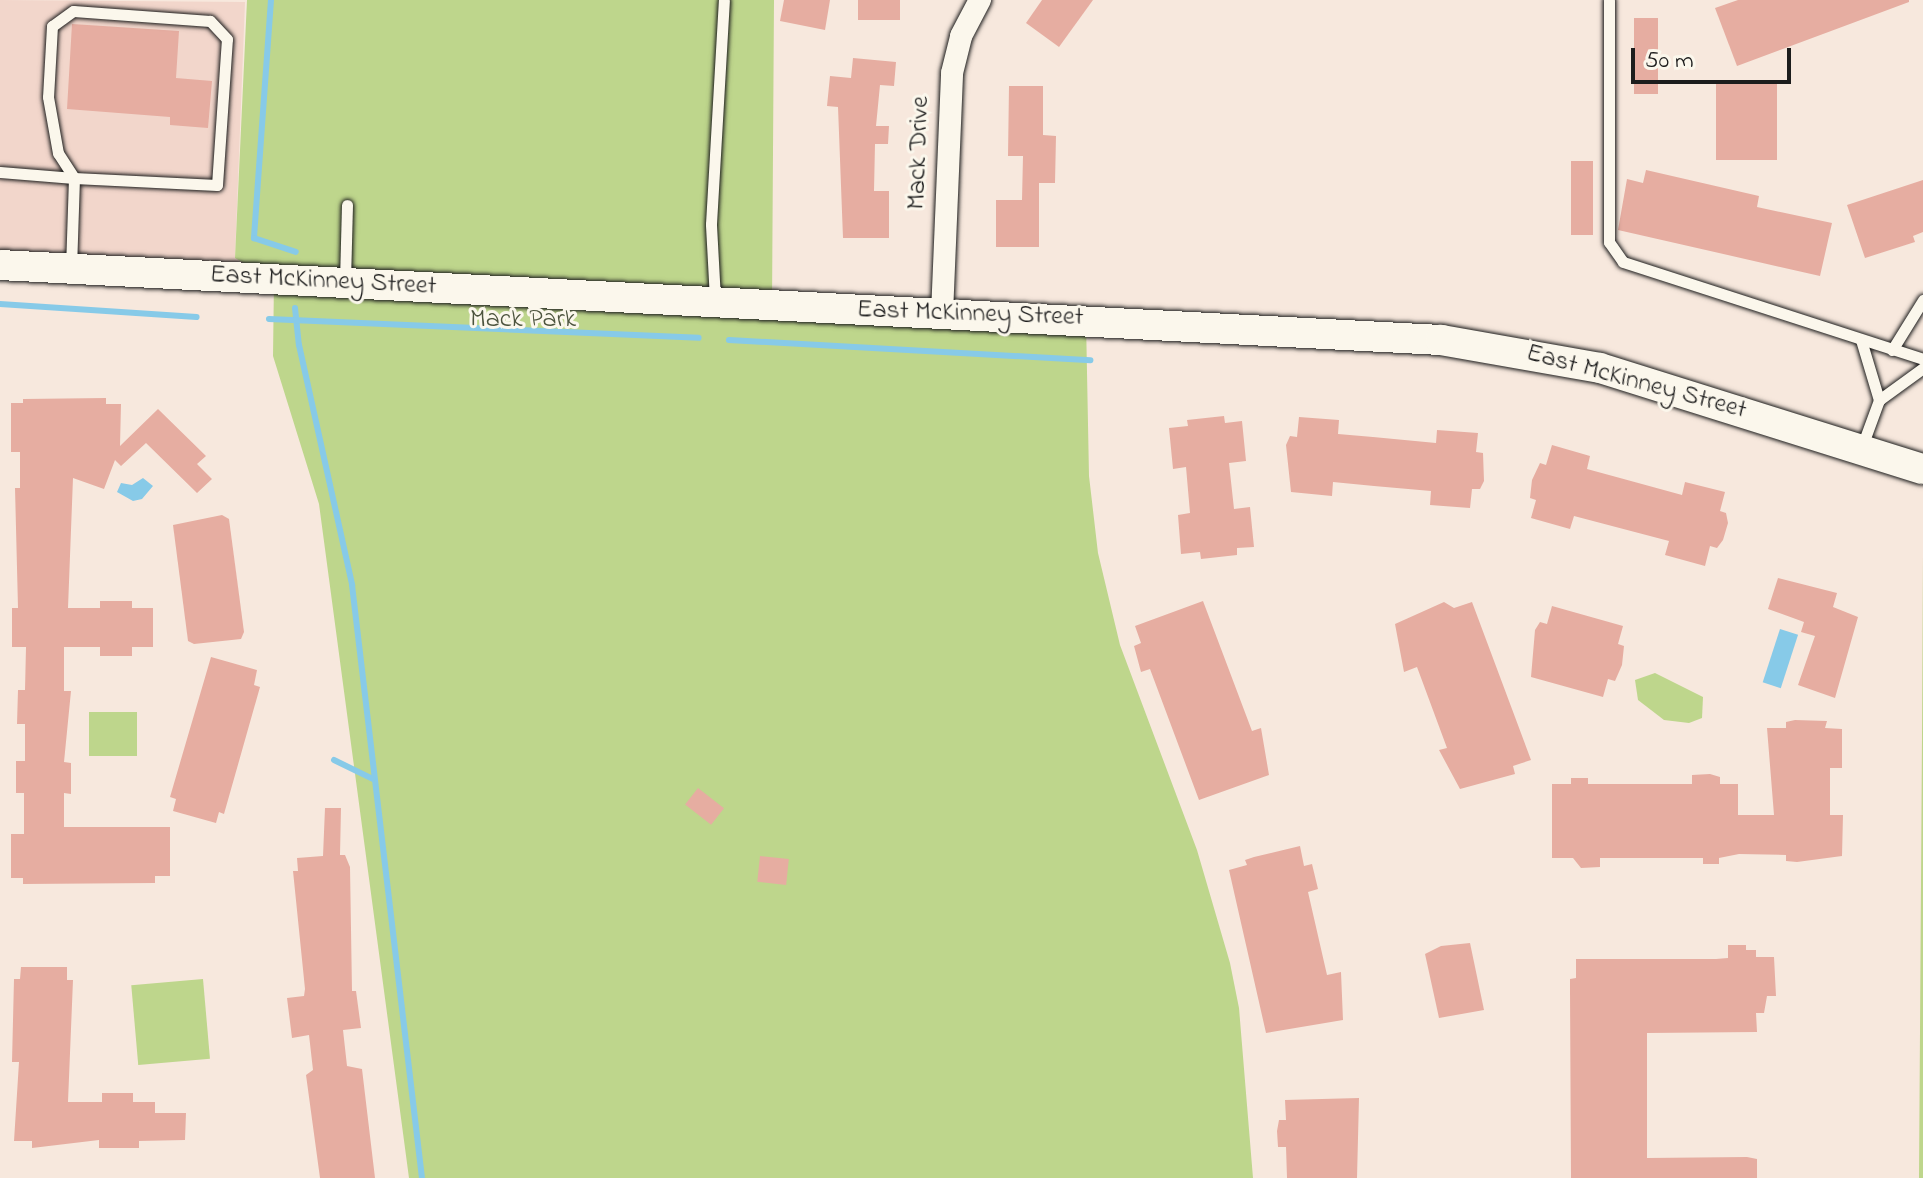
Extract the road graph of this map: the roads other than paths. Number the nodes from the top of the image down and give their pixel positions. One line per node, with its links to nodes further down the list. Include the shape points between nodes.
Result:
1 (724, 0): 11 (lane, via 711,224)
2 (980, 0): 12 (street, Mack Drive, via 961,36 952,73)
3 (1609, 0): 13 (lane, via 1609,242 1623,262)
4 (0, 172): 5 (lane)
5 (74, 178): 5 (lane, via 58,153 48,97 52,26 73,11 210,21 227,39 217,185); 8 (lane)
6 (347, 205): 9 (lane)
7 (0, 265): 8 (main road, East McKinney Street)
8 (71, 268): 9 (main road, East McKinney Street)
9 (344, 283): 11 (main road, East McKinney Street)
10 (1923, 300): 14 (lane)
11 (715, 303): 12 (main road, East McKinney Street)
12 (942, 314): 18 (main road, East McKinney Street, via 1356,333 1479,346 1600,368)
13 (1861, 340): 14 (lane); 17 (lane)
14 (1892, 350): 15 (lane)
15 (1923, 359)
16 (1923, 368): 17 (lane)
17 (1879, 400): 18 (lane)
18 (1861, 450): 19 (main road, East McKinney Street)
19 (1923, 469)

